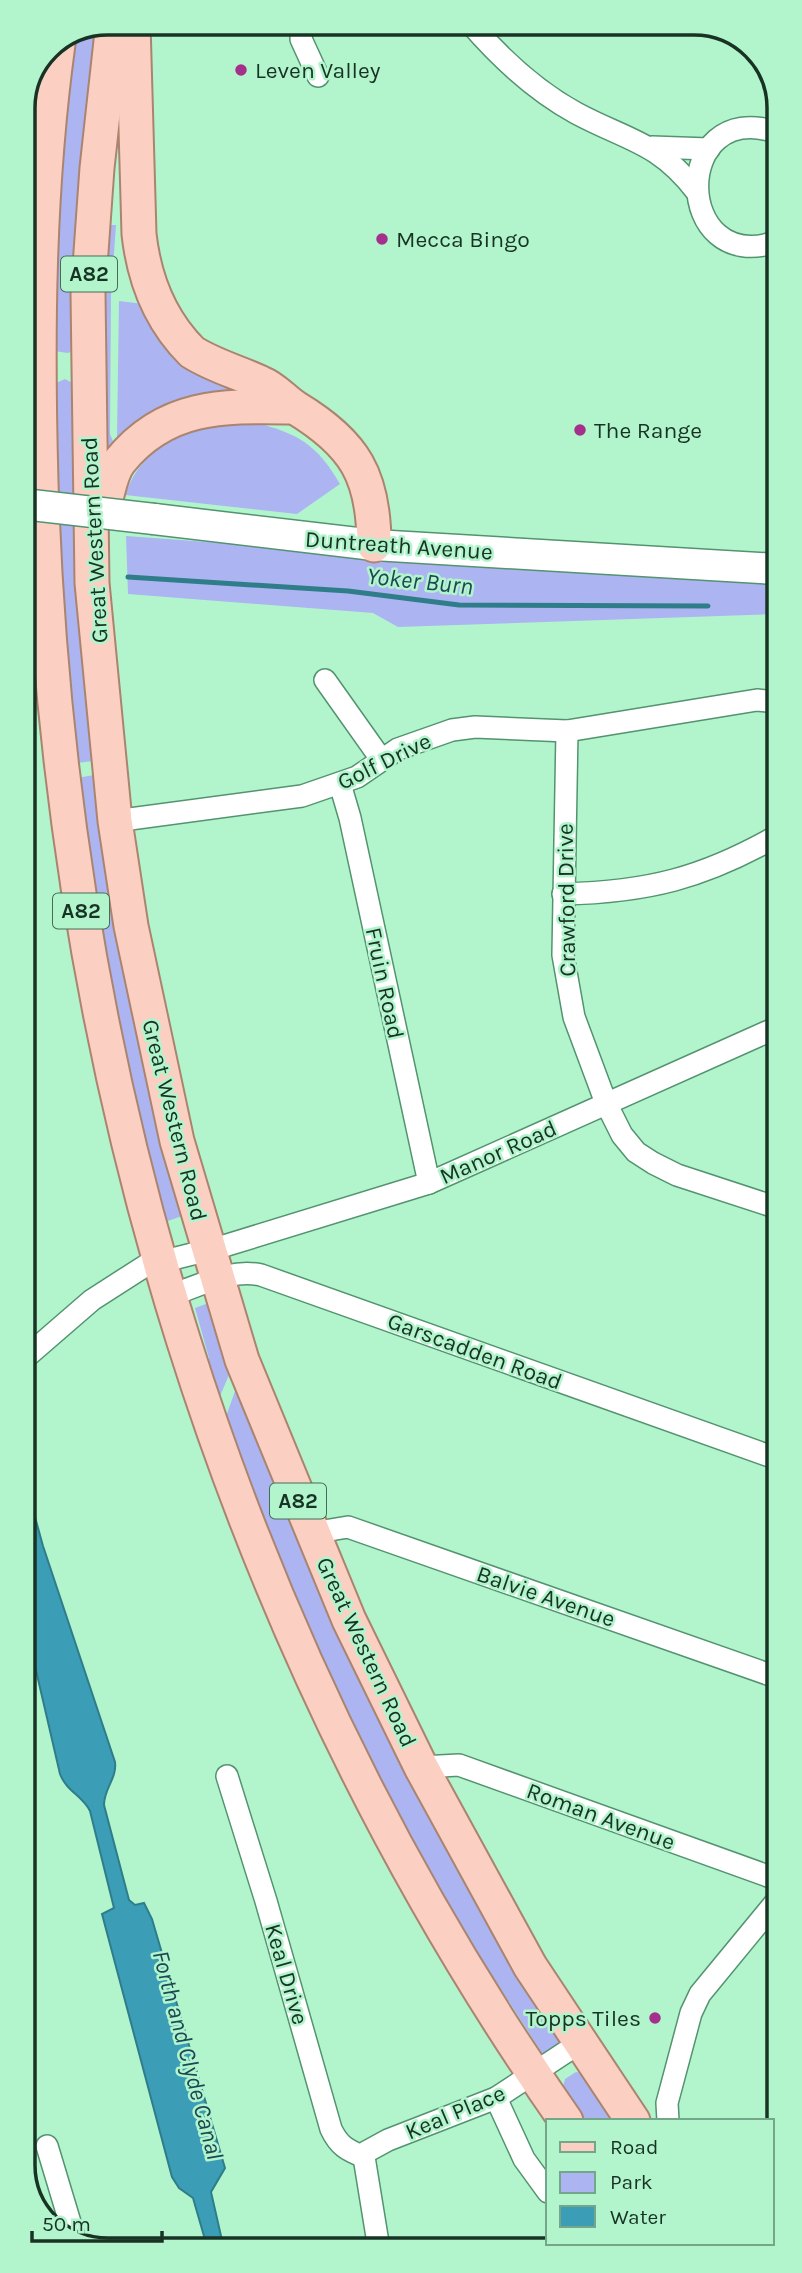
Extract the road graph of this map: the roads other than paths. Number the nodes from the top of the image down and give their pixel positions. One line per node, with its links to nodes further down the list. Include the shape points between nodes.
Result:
1 (112, 35): 17 (main road, Great Western Road / A82, via 88,293)
2 (133, 35): 13 (main road, via 139,234 142,266 155,301 192,352 280,392)
3 (301, 35): 6 (street)
4 (480, 35): 9 (street, via 533,85 575,112)
5 (54, 60): 8 (main road, A82)
6 (318, 76)
7 (767, 129): 10 (street, via 739,130)
8 (35, 133): 15 (main road, A82)
9 (652, 147): 10 (street); 11 (street, via 684,174)
10 (709, 149): 11 (street, via 697,173)
11 (696, 191): 12 (street, via 711,228 732,242)
12 (767, 248)
13 (293, 407): 17 (main road, via 215,406 164,426 120,462 109,480 104,507); 18 (main road, via 331,431 358,466 372,502)
14 (35, 449): 15 (main road)
15 (40, 458): 33 (main road, A82, via 53,699 78,896 114,1083)
16 (35, 505): 18 (street, Duntreath Avenue, bridge)
17 (91, 526): 25 (main road, Great Western Road / A82, via 95,630)
18 (374, 545): 19 (street, Duntreath Avenue)
19 (767, 568)
20 (325, 680): 23 (street)
21 (767, 701): 22 (street, Golf Drive)
22 (567, 731): 23 (street, Golf Drive, via 464,729 421,740); 27 (street, Crawford Drive)
23 (381, 759): 24 (street, Golf Drive)
24 (340, 784): 25 (street, Golf Drive, via 302,796); 30 (street, Fruin Road)
25 (116, 821): 32 (main road, Great Western Road / A82, via 131,926 159,1064)
26 (767, 841): 27 (street, via 730,861 669,883)
27 (563, 894): 29 (street, Crawford Drive, via 563,955 569,997)
28 (767, 1032): 29 (street, Manor Road)
29 (606, 1103): 30 (street, Manor Road); 31 (street, Crawford Drive, via 622,1135 653,1163)
30 (429, 1183): 32 (street, Manor Road)
31 (767, 1204)
32 (208, 1249): 33 (street, Manor Road); 34 (main road, Great Western Road / A82)
33 (161, 1262): 35 (main road, A82); 36 (street, Manor Road, via 136,1271 92,1300)
34 (218, 1280): 35 (street, Garscadden Road); 37 (street, Garscadden Road, via 245,1271 261,1275); 38 (main road, Great Western Road / A82, via 256,1399)
35 (171, 1295): 45 (main road, A82, via 209,1424 289,1630 385,1826 463,1965)
36 (35, 1350)
37 (767, 1455)
38 (312, 1533): 39 (street, Balvie Avenue, via 348,1527); 40 (main road, Great Western Road / A82)
39 (767, 1674)
40 (421, 1768): 42 (street, Roman Avenue, via 458,1765); 44 (main road, Great Western Road / A82, via 530,1966)
41 (227, 1776): 51 (street, Keal Drive, via 331,2129 345,2150)
42 (767, 1876)
43 (767, 1913): 49 (street, via 701,1994 691,2013 667,2103)
44 (581, 2042): 45 (street, Keal Place); 48 (main road, Great Western Road / A82)
45 (533, 2075): 46 (street, Keal Place); 47 (main road, A82)
46 (496, 2098): 51 (street, Keal Place, via 388,2140); 52 (street, via 524,2159)
47 (565, 2119)
48 (632, 2119)
49 (668, 2119)
50 (47, 2146): 53 (street)
51 (364, 2157): 54 (street)
52 (546, 2189)
53 (72, 2228)
54 (377, 2238)

